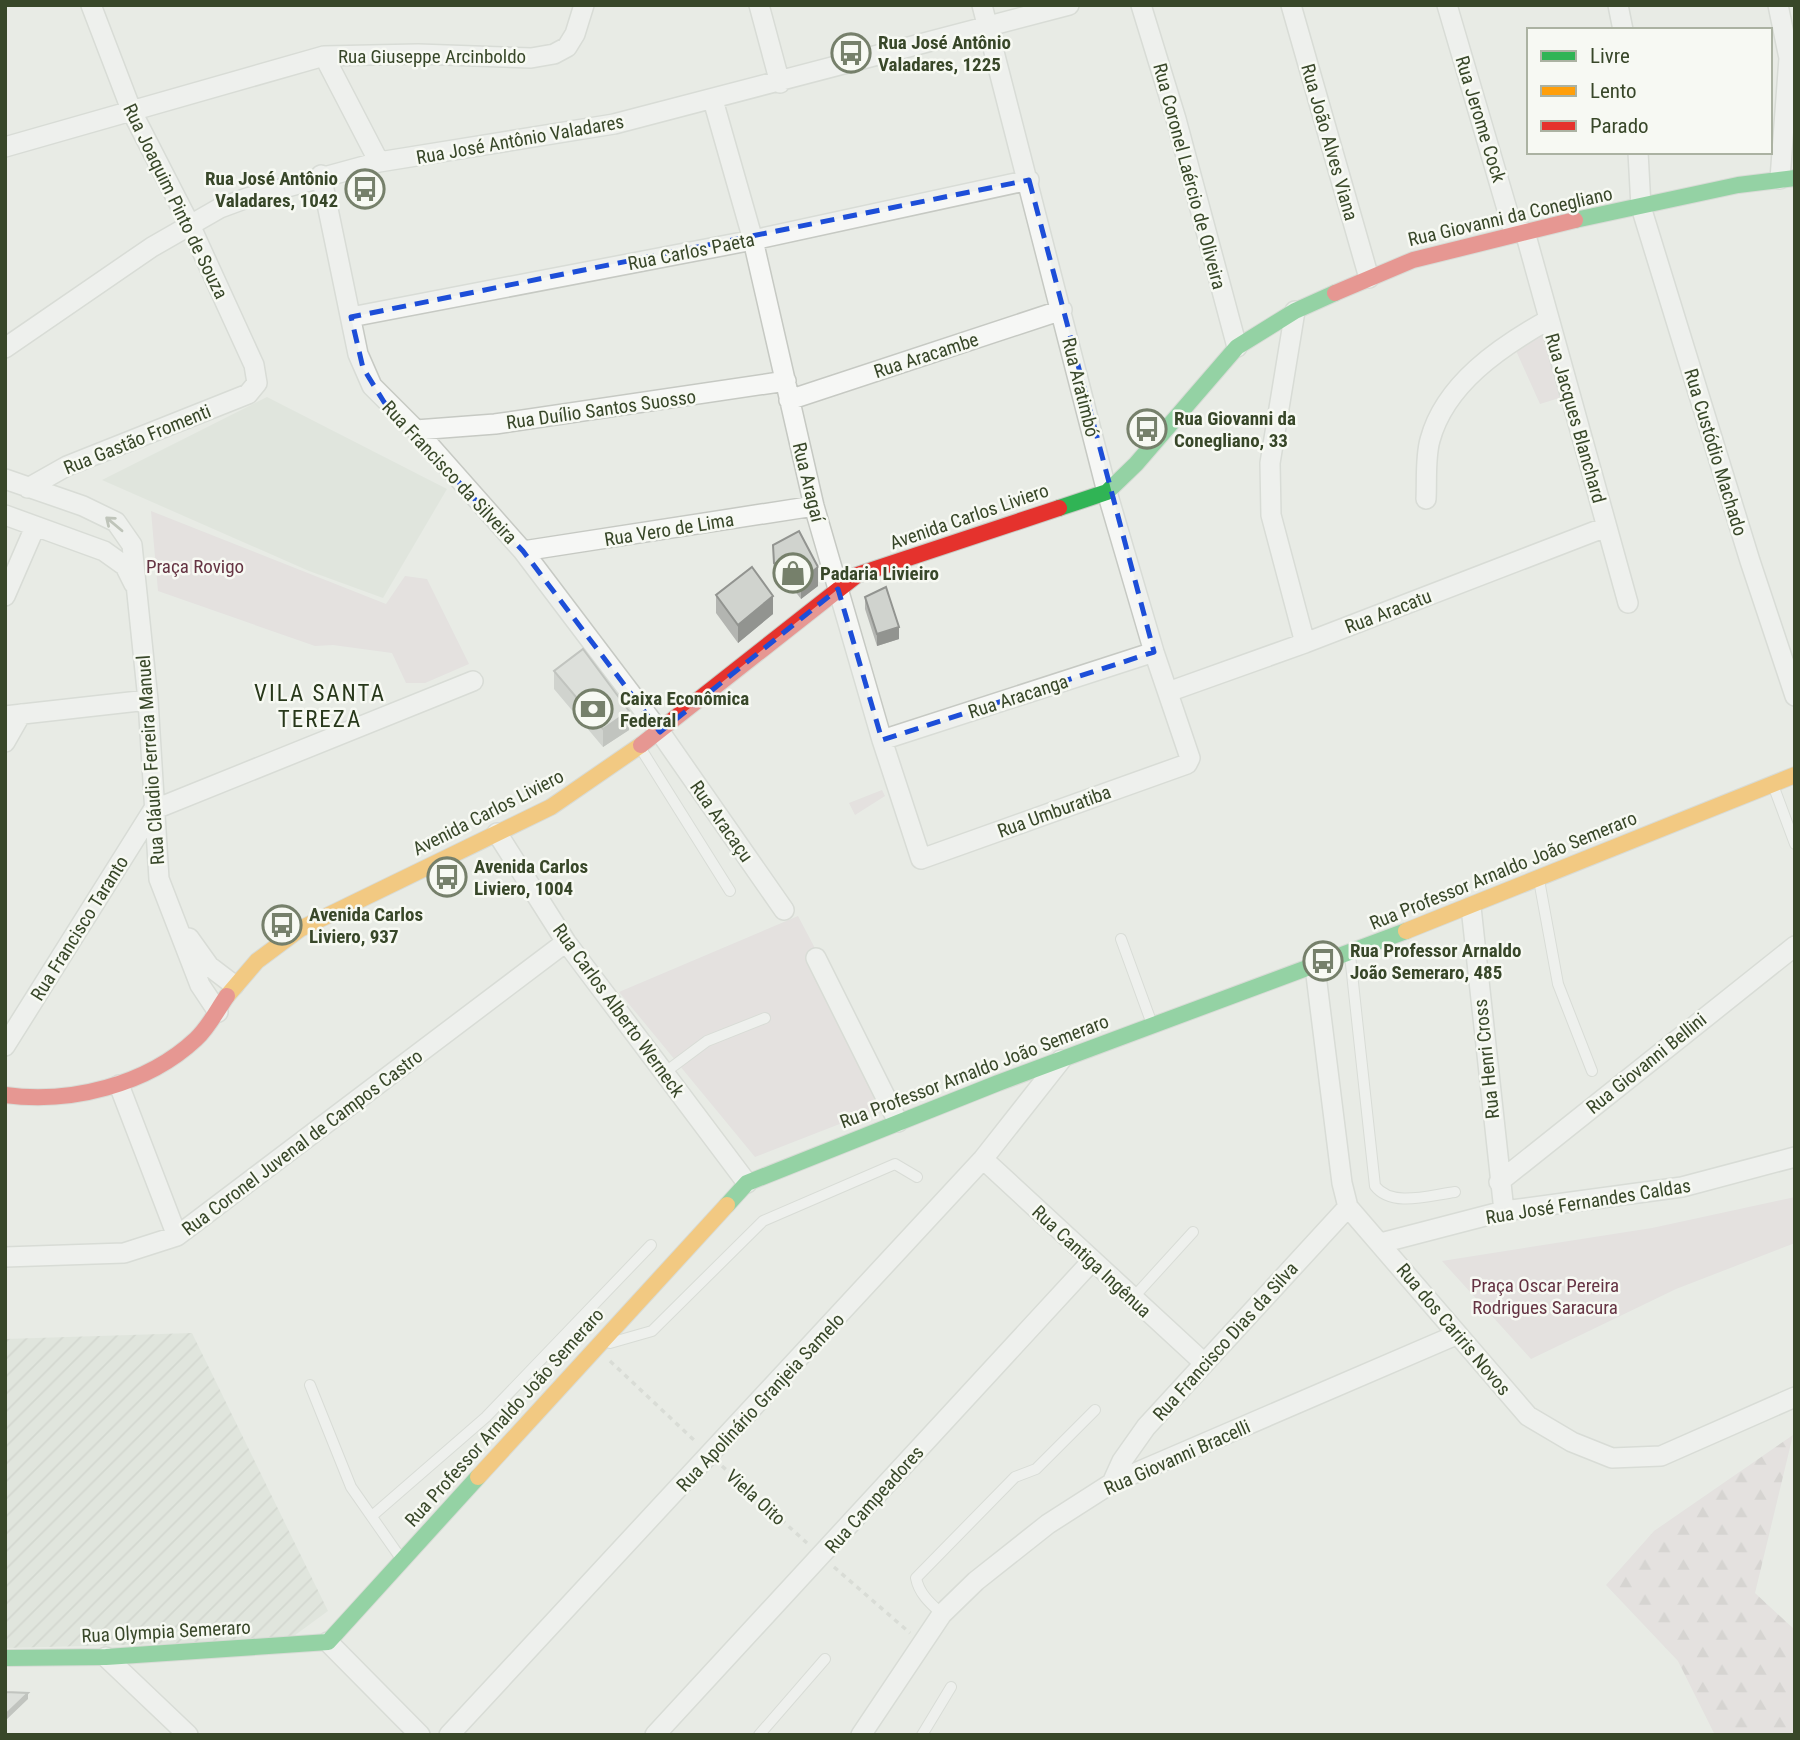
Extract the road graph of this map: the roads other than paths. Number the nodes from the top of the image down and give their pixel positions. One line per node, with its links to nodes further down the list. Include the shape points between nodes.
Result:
1 (91, 5): 16 (street, Rua Joaquim Pinto de Souza)
2 (584, 5): 13 (street, Rua Giuseppe Arcinboldo, via 567,47 554,54 531,58)
3 (759, 5): 14 (street)
4 (982, 5): 11 (street, Rua Aratimbó)
5 (1069, 5): 11 (street, Rua José Antônio Valadares)
6 (1141, 5): 32 (street, Rua Coronel Laércio de Oliveira)
7 (1291, 5): 27 (street, Rua João Alves Viana)
8 (1447, 5): 25 (street, Rua Jerome Cock)
9 (1618, 5): 12 (street)
10 (1778, 5): 21 (street, via 1789,58)
11 (989, 26): 14 (street, Rua José Antônio Valadares); 22 (street, Rua Aratimbó)
12 (1623, 28)
13 (324, 56): 16 (street, Rua Giuseppe Arcinboldo); 19 (street)
14 (780, 83): 15 (street, Rua José Antônio Valadares)
15 (713, 100): 19 (street, Rua José Antônio Valadares, via 558,135); 26 (street, Rua Aragaí)
16 (132, 112): 17 (street, Rua Giuseppe Arcinboldo); 24 (street, Rua Joaquim Pinto de Souza)
17 (5, 147)
18 (1638, 154): 23 (street, Rua Custódio Machado)
19 (379, 162): 20 (street, Rua José Antônio Valadares)
20 (321, 176): 24 (street, Rua José Antônio Valadares, via 247,198); 30 (street, Rua Francisco da Silveira)
21 (1791, 179): 23 (main road, Rua Giovanni da Conegliano)
22 (1029, 180): 26 (street, Rua Carlos Paeta); 28 (street, Rua Aratimbó)
23 (1641, 207): 25 (main road, Rua Giovanni da Conegliano); 52 (street, Rua Custódio Machado)
24 (190, 225): 33 (street, Rua José Antônio Valadares); 35 (street, Rua Joaquim Pinto de Souza, via 254,365 257,383)
25 (1520, 232): 27 (main road, Rua Giovanni da Conegliano, via 1413,260); 31 (street, Rua Jacques Blanchard)
26 (753, 240): 30 (street, Rua Carlos Paeta); 34 (street, Rua Aragaí)
27 (1369, 278): 29 (main road, Rua Giovanni da Conegliano)
28 (1062, 310): 34 (street, Rua Aracambe); 39 (street, Rua Aratimbó)
29 (1295, 311): 32 (main road, Rua Giovanni da Conegliano); 50 (street, via 1270,463 1271,515)
30 (351, 317): 36 (street, Rua Francisco da Silveira, via 358,354 372,386)
31 (1548, 320): 40 (street, via 1496,354 1446,400 1429,442); 44 (street, Rua Jacques Blanchard)
32 (1237, 347): 39 (main road, Rua Giovanni da Conegliano)
33 (5, 348)
34 (788, 391): 36 (street, Rua Duílio Santos Suosso); 41 (street, Rua Aragaí)
35 (248, 394): 38 (street, Rua Gastão Fromenti, via 67,466)
36 (416, 430): 45 (street, Rua Francisco da Silveira)
37 (5, 479): 38 (street, Rua Cláudio Ferreira Manuel)
38 (28, 488): 46 (street, Rua Cláudio Ferreira Manuel, one-way to 38, via 132,545 116,522)
39 (1107, 492): 47 (main road, Avenida Carlos Liviero, via 857,575); 51 (street, Rua Aratimbó)
40 (1426, 499)
41 (814, 506): 45 (street, Rua Vero de Lima); 47 (street, Rua Aragaí)
42 (5, 515): 43 (street)
43 (35, 527): 46 (street, via 104,551 125,566); 48 (street)
44 (1606, 527): 49 (street, Rua Jacques Blanchard); 50 (street, Rua Aracatu)
45 (523, 551): 58 (street, Rua Francisco da Silveira)
46 (134, 585): 56 (street, Rua Cláudio Ferreira Manuel)
47 (838, 589): 58 (main road, Avenida Carlos Liviero); 59 (street, Rua Aragaí)
48 (5, 596)
49 (1628, 603)
50 (1305, 643): 54 (street, Rua Aracatu)
51 (1154, 652): 54 (street, Rua Aratimbó); 59 (street, Rua Aracanga)
52 (1791, 672): 55 (street, Rua Custódio Machado)
53 (473, 681): 65 (street)
54 (1168, 692): 62 (street, Rua Aratimbó, via 1190,755)
55 (1795, 696)
56 (148, 700): 57 (street); 65 (street, Rua Cláudio Ferreira Manuel)
57 (13, 715): 60 (street)
58 (660, 732): 61 (main road, Avenida Carlos Liviero); 72 (street, Rua Aracaçu)
59 (882, 740): 68 (street, Rua Aragaí)
60 (5, 743)
61 (639, 746): 66 (main road, Avenida Carlos Liviero, via 551,807); 70 (lane)
62 (1186, 764): 68 (street, Rua Umburatiba)
63 (1795, 775): 64 (main road, Rua Professor Arnaldo João Semeraro)
64 (1773, 784): 67 (lane); 69 (main road, Rua Professor Arnaldo João Semeraro)
65 (153, 810): 73 (street, Rua Cláudio Ferreira Manuel, via 159,879); 84 (street, Rua Francisco Taranto)
66 (497, 833): 75 (street, Rua Carlos Alberto Werneck); 80 (main road, Avenida Carlos Liviero, via 300,929 254,962)
67 (1795, 844)
68 (921, 859)
69 (1539, 879): 71 (main road, Rua Professor Arnaldo João Semeraro); 86 (lane, via 1558,984)
70 (730, 891)
71 (1471, 907): 77 (main road, Rua Professor Arnaldo João Semeraro); 94 (street, Rua Henri Cross)
72 (784, 910)
73 (181, 930): 80 (street, Rua Cláudio Ferreira Manuel, via 209,966); 81 (street, Rua Cláudio Ferreira Manuel, via 200,985)
74 (1121, 939): 83 (lane)
75 (566, 942): 87 (street, Rua Carlos Alberto Werneck); 100 (street, Rua Coronel Juvenal de Campos Castro)
76 (1795, 946): 94 (street, Rua Giovanni Bellini)
77 (1350, 953): 79 (main road, Rua Professor Arnaldo João Semeraro); 96 (lane, via 1375,1186 1380,1194 1393,1199)
78 (816, 958): 90 (street)
79 (1315, 967): 83 (main road, Rua Professor Arnaldo João Semeraro); 97 (street)
80 (234, 985): 81 (main road, Avenida Carlos Liviero)
81 (218, 1012): 88 (main road, Avenida Carlos Liviero, via 197,1038)
82 (765, 1018): 87 (lane, via 707,1041)
83 (1153, 1026): 85 (main road, Rua Professor Arnaldo João Semeraro)
84 (5, 1046)
85 (1061, 1060): 90 (main road, Rua Professor Arnaldo João Semeraro); 92 (street, Rua Apolinário Granjeia Samelo)
86 (1592, 1071)
87 (664, 1073): 95 (street, Rua Carlos Alberto Werneck)
88 (119, 1085): 89 (main road, Avenida Carlos Liviero, via 39,1100); 100 (street)
89 (5, 1096)
90 (898, 1122): 95 (main road, Rua Professor Arnaldo João Semeraro)
91 (1795, 1157): 98 (street, Rua José Fernandes Caldas, via 1682,1187)
92 (983, 1159): 104 (street, Rua Cantiga Ingênua); 124 (street, Rua Apolinário Granjeia Samelo)
93 (917, 1177): 107 (lane, via 895,1164 763,1221 652,1331)
94 (1499, 1182): 98 (street, Rua Henri Cross)
95 (747, 1183): 107 (main road, Rua Professor Arnaldo João Semeraro)
96 (1455, 1192)
97 (1348, 1207): 101 (street, Rua dos Cariris Novos); 108 (street, Rua Francisco Dias da Silva)
98 (1504, 1211): 101 (street, Rua José Fernandes Caldas)
99 (1193, 1232): 105 (lane)
100 (177, 1236): 103 (street, Rua Coronel Juvenal de Campos Castro, via 124,1253)
101 (1381, 1243): 106 (street, Rua dos Cariris Novos)
102 (651, 1245): 113 (lane, via 486,1417)
103 (5, 1257)
104 (1091, 1262): 105 (street, Rua Cantiga Ingênua); 125 (street, Rua Campeadores)
105 (1132, 1299): 108 (street, Rua Cantiga Ingênua)
106 (1456, 1335): 110 (street, Rua dos Cariris Novos, via 1528,1416 1572,1442 1612,1458 1661,1456); 112 (street, Rua Giovanni Bracelli)
107 (596, 1347): 114 (main road, Rua Professor Arnaldo João Semeraro)
108 (1203, 1362): 112 (street, Rua Francisco Dias da Silva, via 1128,1451)
109 (310, 1385): 113 (lane, via 351,1487)
110 (1795, 1397)
111 (1095, 1410): 115 (lane, via 1036,1469 1015,1477 916,1578 928,1602)
112 (1112, 1483): 115 (street, Rua Giovanni Bracelli, via 1048,1524)
113 (372, 1516): 114 (lane)
114 (402, 1561): 116 (main road, Rua Professor Arnaldo João Semeraro)
115 (942, 1614): 121 (street, Rua Giovanni Bracelli)
116 (328, 1642): 117 (main road, Rua Olympia Semeraro); 123 (street)
117 (106, 1657): 118 (main road, Rua Olympia Semeraro); 122 (street)
118 (5, 1658)
119 (825, 1659): 126 (lane)
120 (951, 1687): 127 (lane)
121 (863, 1734)
122 (188, 1735)
123 (420, 1735)
124 (449, 1735)
125 (655, 1735)
126 (759, 1735)
127 (922, 1735)

